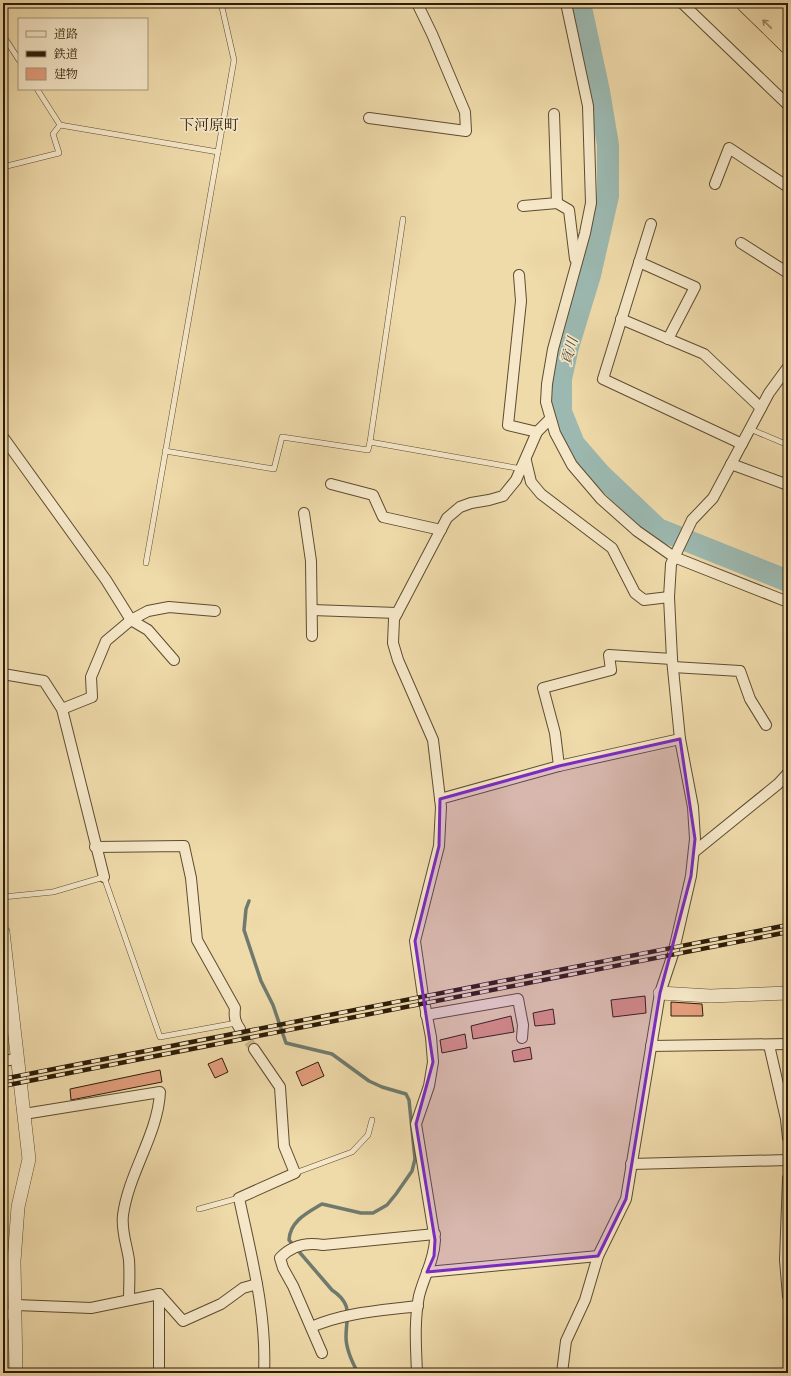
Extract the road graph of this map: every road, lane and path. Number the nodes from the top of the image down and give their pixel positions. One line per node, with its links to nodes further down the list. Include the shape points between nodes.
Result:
1 (221, 3): 16 (lane, via 234,60)
2 (417, 3): 14 (street, via 465,112 466,131)
3 (566, 3): 26 (street, via 588,106 591,171 591,202)
4 (682, 3): 12 (street)
5 (746, 3): 9 (highway, one-way to 5)
6 (772, 3): 7 (highway)
7 (788, 19)
8 (3, 40): 10 (lane, via 6,40)
9 (788, 44)
10 (18, 58)
11 (38, 90): 15 (lane)
12 (788, 105)
13 (554, 114): 20 (street)
14 (368, 118)
15 (60, 125): 16 (lane); 17 (lane, via 53,134 59,153)
16 (218, 152): 40 (lane)
17 (3, 167)
18 (715, 184): 19 (street, via 729,148)
19 (788, 187)
20 (557, 203): 21 (street); 26 (street, via 570,210)
21 (523, 206)
22 (403, 219): 37 (lane)
23 (651, 224): 25 (street)
24 (741, 243): 27 (street)
25 (639, 262): 29 (street); 30 (street, via 695,287)
26 (576, 265): 33 (street, via 546,384 546,402)
27 (788, 273)
28 (519, 276): 35 (street, via 521,301 508,426)
29 (621, 320): 30 (street); 38 (street, via 603,379)
30 (668, 339): 32 (street, via 704,354)
31 (788, 367): 32 (street)
32 (761, 408): 34 (street)
33 (550, 419): 35 (street); 47 (street, via 572,465 602,499 637,531)
34 (750, 429): 38 (street); 39 (lane)
35 (537, 432): 42 (street)
36 (3, 437): 54 (street, via 106,580)
37 (370, 442): 40 (lane, via 368,450 282,437 274,470); 42 (lane)
38 (742, 444): 41 (street)
39 (788, 445)
40 (165, 451): 48 (lane)
41 (731, 464): 44 (street); 47 (street, via 713,498 692,520)
42 (524, 465): 46 (street, via 503,496 471,502 460,508 447,518); 49 (street, via 531,482 541,494 612,548 635,593 644,600)
43 (331, 484): 46 (street, via 373,495 383,517)
44 (788, 485)
45 (304, 512): 51 (street, via 311,562)
46 (441, 530): 53 (street)
47 (675, 555): 49 (street, via 671,564); 50 (street)
48 (146, 563)
49 (669, 597): 57 (street)
50 (788, 602)
51 (312, 610): 53 (street); 55 (street)
52 (215, 611): 54 (street, via 169,607 148,611)
53 (397, 613): 64 (street, via 394,619 393,643 433,740)
54 (131, 620): 56 (street, via 148,630); 59 (street, via 106,641 91,677 92,697)
55 (312, 636)
56 (174, 660)
57 (673, 663): 60 (street, via 740,671 750,699); 61 (street); 62 (street, via 609,655 611,670 543,688 555,733)
58 (3, 674): 59 (street, via 44,681)
59 (62, 709): 65 (street)
60 (766, 725)
61 (680, 739): 62 (street); 66 (street, via 693,807)
62 (559, 766): 64 (street)
63 (788, 773): 66 (street)
64 (440, 799): 72 (street, via 439,846 415,941)
65 (95, 847): 67 (street); 73 (street, via 184,846 191,878 197,940 235,1008 234,1016)
66 (694, 852): 70 (street, via 675,947)
67 (104, 877): 68 (lane, via 53,892); 73 (lane, via 160,1037)
68 (3, 897)
69 (3, 932): 79 (street)
70 (660, 993): 71 (street, via 710,996); 77 (street)
71 (788, 993)
72 (426, 1015): 74 (street, via 518,999 523,1025); 90 (street, via 433,1062 429,1086 416,1124)
73 (238, 1026)
74 (522, 1038)
75 (788, 1044): 76 (street)
76 (768, 1045): 77 (street); 83 (street, via 786,1119)
77 (651, 1046): 85 (street)
78 (254, 1049): 86 (street, via 280,1087 284,1146)
79 (16, 1059): 80 (street); 81 (street)
80 (3, 1061)
81 (24, 1114): 92 (street, via 29,1160); 97 (street, via 160,1092 159,1108 133,1176 123,1215 123,1234 129,1261)
82 (372, 1120): 86 (lane, via 368,1135 352,1152)
83 (788, 1138)
84 (788, 1160): 85 (street)
85 (632, 1164): 91 (street, via 626,1199)
86 (295, 1173): 88 (street)
87 (788, 1178): 96 (street, via 785,1260)
88 (239, 1198): 89 (lane); 94 (street)
89 (198, 1209)
90 (435, 1234): 93 (street, via 434,1256); 101 (street, via 293,1246 280,1258)
91 (598, 1256): 93 (street); 107 (street, via 585,1300 566,1342)
92 (8, 1261): 99 (street)
93 (427, 1272): 98 (street)
94 (257, 1284): 95 (street, via 242,1288 221,1304 183,1321); 105 (street, via 265,1355)
95 (159, 1294): 97 (street); 104 (street)
96 (788, 1296)
97 (129, 1300): 99 (street, via 91,1308)
98 (418, 1306): 101 (street, via 334,1317); 106 (street, via 415,1321)
99 (16, 1309): 100 (street); 103 (street)
100 (3, 1316)
101 (311, 1327): 102 (street)
102 (322, 1353)
103 (16, 1373)
104 (159, 1373)
105 (264, 1373)
106 (417, 1373)
107 (562, 1373)

